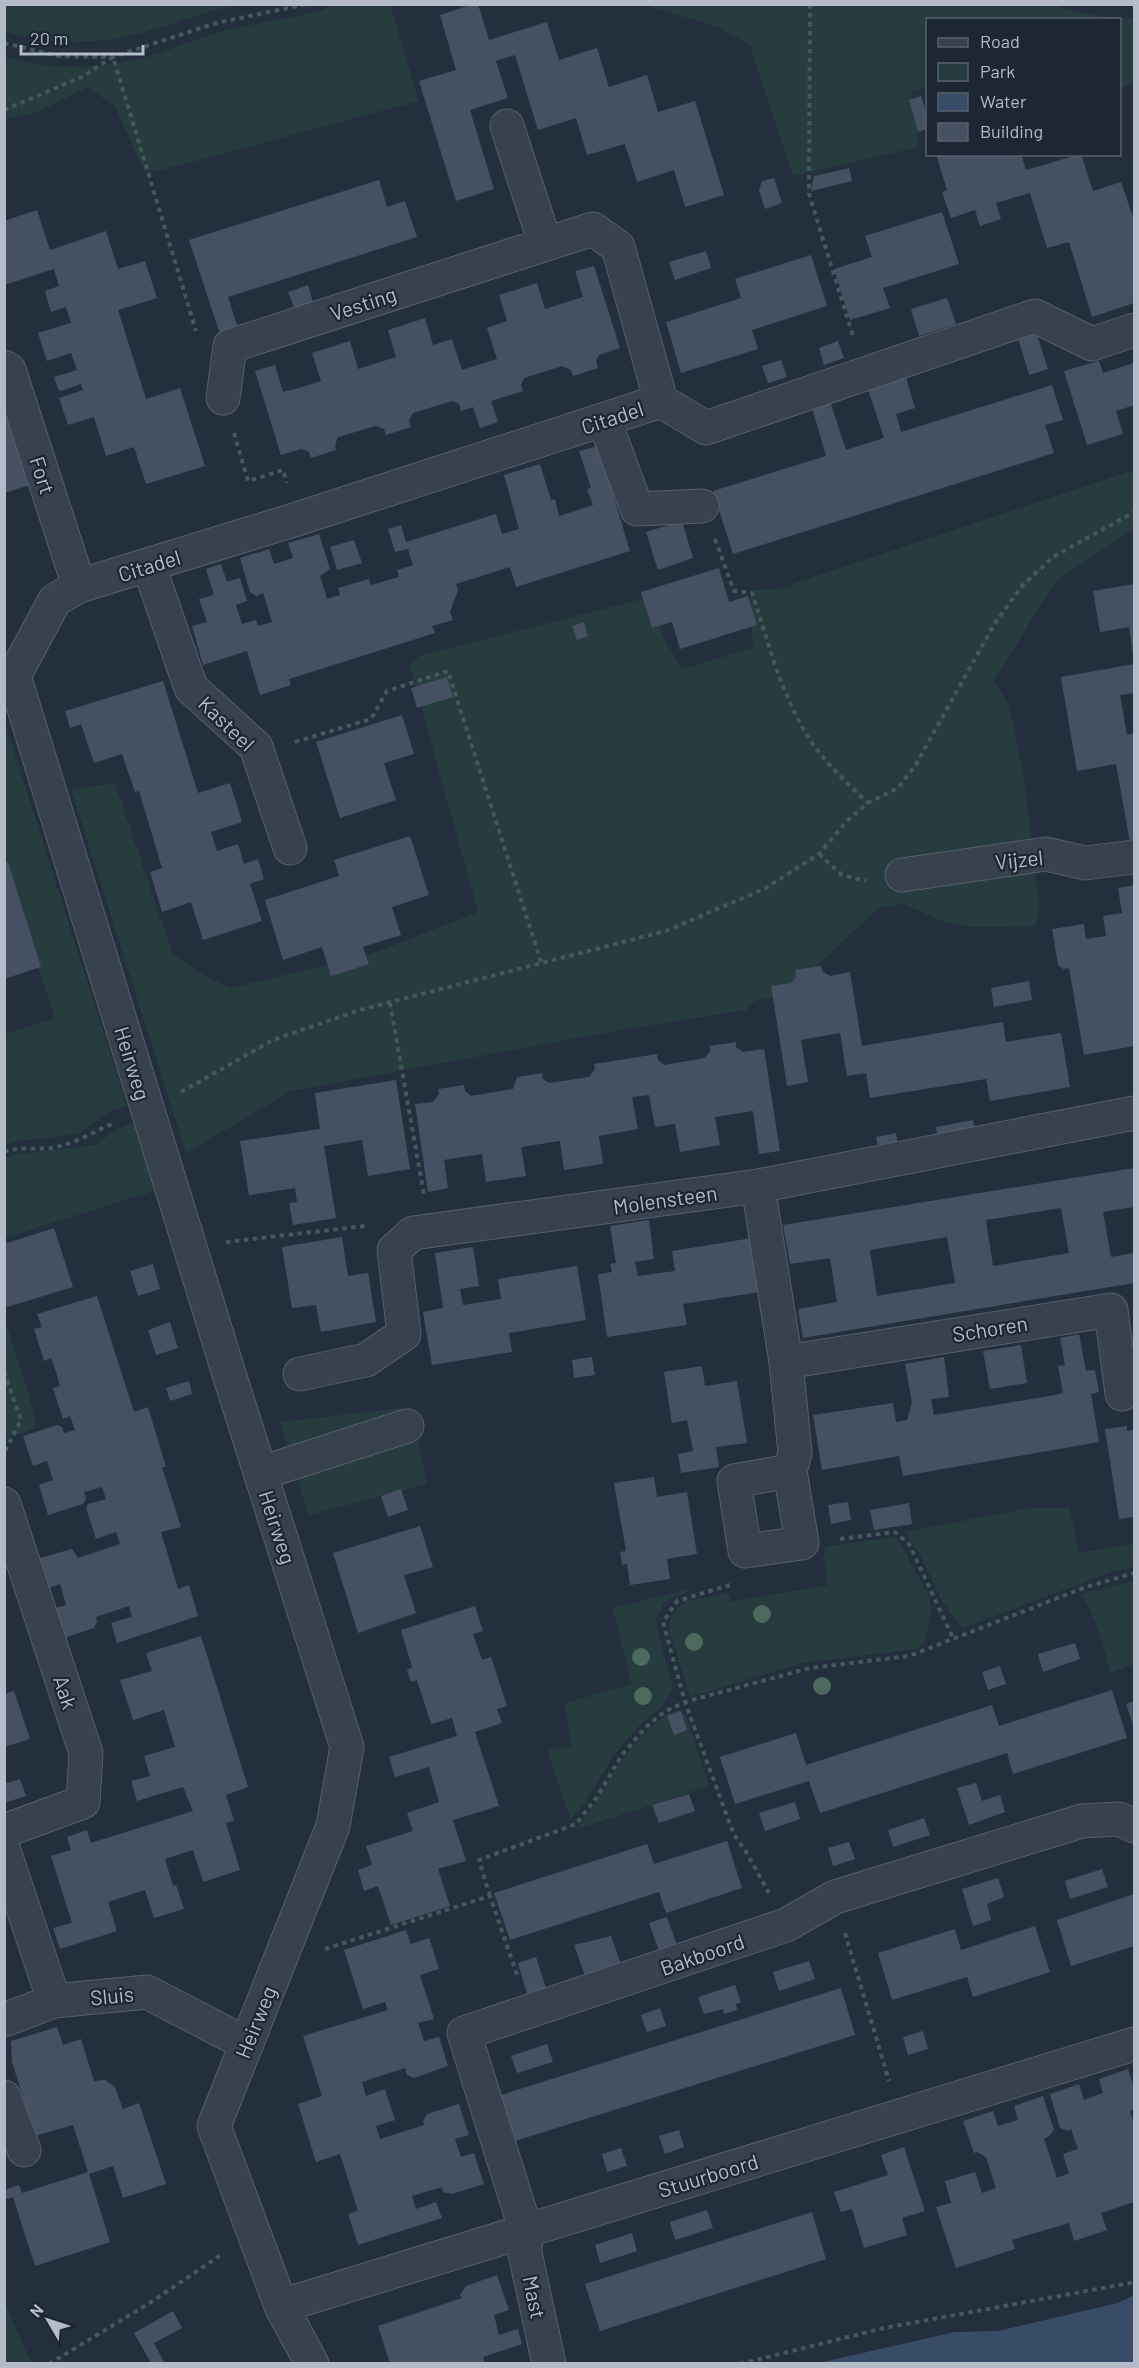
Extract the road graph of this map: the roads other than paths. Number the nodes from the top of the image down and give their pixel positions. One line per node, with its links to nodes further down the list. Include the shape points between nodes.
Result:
1 (507, 126): 2 (street)
2 (545, 243): 5 (street, Vesting, via 230,346); 6 (street, Vesting, via 592,229 618,247)
3 (1134, 330): 6 (street, Citadel, via 1092,344 1035,316 706,428)
4 (4, 367): 10 (street, Fort, via 9,370)
5 (223, 398)
6 (661, 401): 7 (street, Citadel)
7 (604, 420): 8 (street, via 638,509); 9 (street, Citadel)
8 (702, 506)
9 (149, 566): 10 (street, Citadel); 12 (street, Kasteel, via 191,688 256,747)
10 (79, 586): 11 (street, Citadel, via 55,600)
11 (9, 677): 22 (street, Heirweg)
12 (290, 848)
13 (1134, 856): 14 (street, Vijzel, via 1085,863 1046,854)
14 (902, 874)
15 (1134, 1113): 16 (street, Molensteen)
16 (758, 1186): 17 (street); 18 (street, Molensteen, via 422,1232 394,1250 404,1334 366,1360)
17 (786, 1362): 19 (street, Schoren, via 1111,1310); 21 (street, via 795,1453)
18 (300, 1374)
19 (1122, 1394)
20 (407, 1426): 22 (street)
21 (790, 1471): 21 (street, via 734,1481 745,1551 802,1543)
22 (261, 1473): 29 (street, Heirweg, via 347,1747 333,1826)
23 (4, 1504): 25 (street, Aak, via 86,1754 83,1802)
24 (1134, 1826): 33 (street, Bakboord, via 1119,1819 1082,1821 835,1897 786,1925 464,2033)
25 (4, 1831)
26 (4, 1851): 27 (street)
27 (54, 2001): 28 (street, Sluis); 29 (street, Sluis, via 147,1992)
28 (4, 2020)
29 (247, 2044): 34 (street, Heirweg, via 214,2126)
30 (1134, 2044): 33 (street, Stuurboord)
31 (4, 2097): 32 (street)
32 (24, 2150)
33 (526, 2230): 34 (street, Stuurboord); 36 (street, Mast, via 525,2253)
34 (281, 2306): 35 (street, Heirweg)
35 (312, 2364)
36 (549, 2364)

